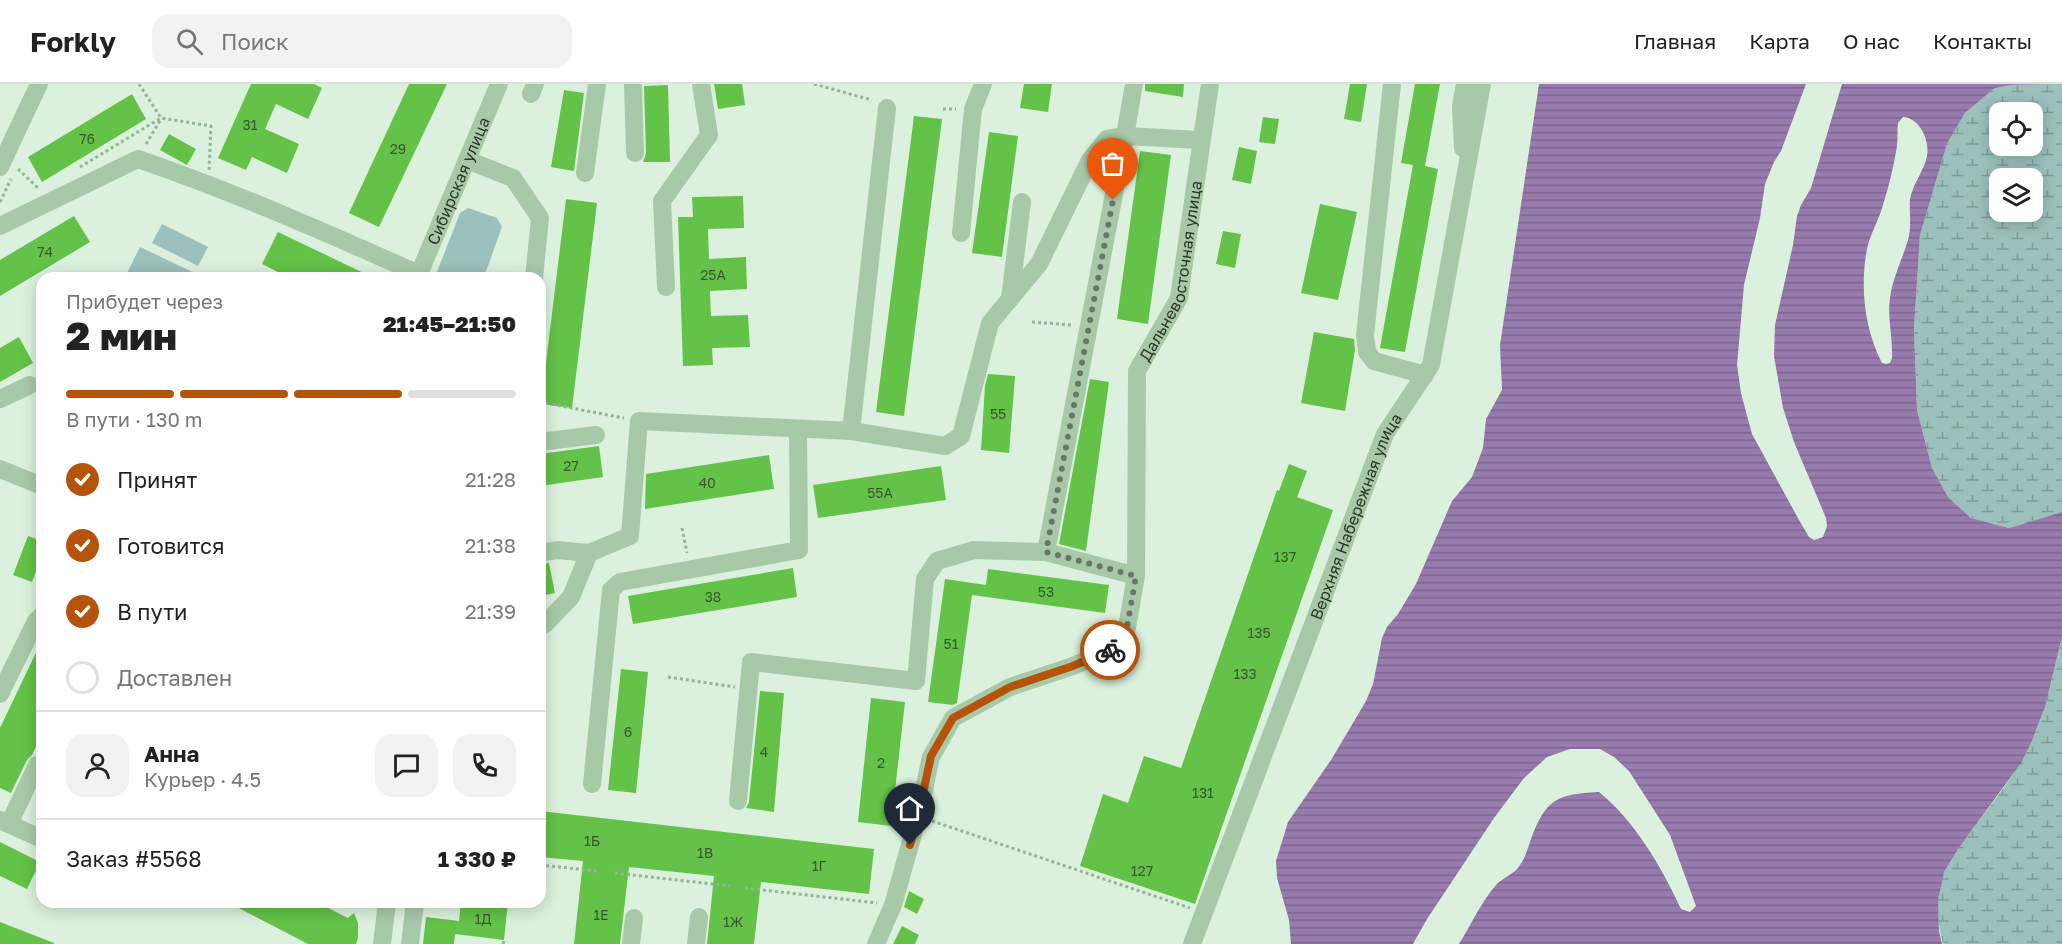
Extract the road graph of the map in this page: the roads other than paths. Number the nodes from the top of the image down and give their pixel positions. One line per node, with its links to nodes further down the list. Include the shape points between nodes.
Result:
1 (39, 84): 17 (street)
2 (499, 84): 16 (street, Сибирская улица)
3 (597, 84): 18 (street)
4 (633, 84): 15 (street)
5 (701, 84): 26 (street, via 709,135 662,201)
6 (983, 84): 22 (street, via 973,109)
7 (1134, 84): 13 (street)
8 (1210, 84): 14 (street, Дальневосточная улица)
9 (1392, 84): 28 (street, via 1366,352 1374,361)
10 (1465, 84): 19 (street, via 1461,106)
11 (1482, 84): 19 (street, Верхняя Набережная улица)
12 (879, 104): 32 (street)
13 (1125, 136): 14 (street); 27 (street, via 1107,139 1090,160 1039,264); 38 (street)
14 (1201, 140): 40 (street, Дальневосточная улица, via 1179,298 1137,371)
15 (635, 153)
16 (467, 160): 24 (street, Сибирская улица); 25 (street, via 513,178 540,218)
17 (1, 163)
18 (585, 173)
19 (1465, 178): 28 (street, Верхняя Набережная улица, via 1431,365)
20 (1022, 202): 27 (street)
21 (0, 226): 23 (street, via 138,159 209,183)
22 (961, 233)
23 (409, 272)
24 (420, 272)
25 (535, 272)
26 (666, 287)
27 (1009, 300): 32 (street, via 990,323 961,436 945,446)
28 (1425, 375): 58 (street, Верхняя Набережная улица, via 1385,434)
29 (30, 385): 30 (street)
30 (0, 399)
31 (798, 429): 32 (street); 39 (street, via 639,421 630,536); 45 (street, via 798,550 620,582 611,590)
32 (851, 431)
33 (596, 435): 34 (street)
34 (546, 441)
35 (0, 469): 36 (street)
36 (36, 484)
37 (546, 552): 39 (street)
38 (1046, 552): 40 (street); 46 (street, via 975,550 937,561 925,579 916,681 751,662)
39 (589, 553): 42 (street, via 571,597)
40 (1136, 576): 57 (street, Дальневосточная улица, via 1126,633 1109,651 1010,687 953,718 931,756 918,817)
41 (36, 621): 43 (street)
42 (546, 623)
43 (0, 694)
44 (36, 769): 47 (street)
45 (592, 784)
46 (738, 801)
47 (4, 822): 48 (street)
48 (36, 836)
49 (386, 908): 53 (street)
50 (414, 908): 54 (street)
51 (699, 917): 56 (street)
52 (634, 918): 55 (street)
53 (382, 944)
54 (410, 944)
55 (631, 944)
56 (696, 944)
57 (876, 944)
58 (1192, 944)

